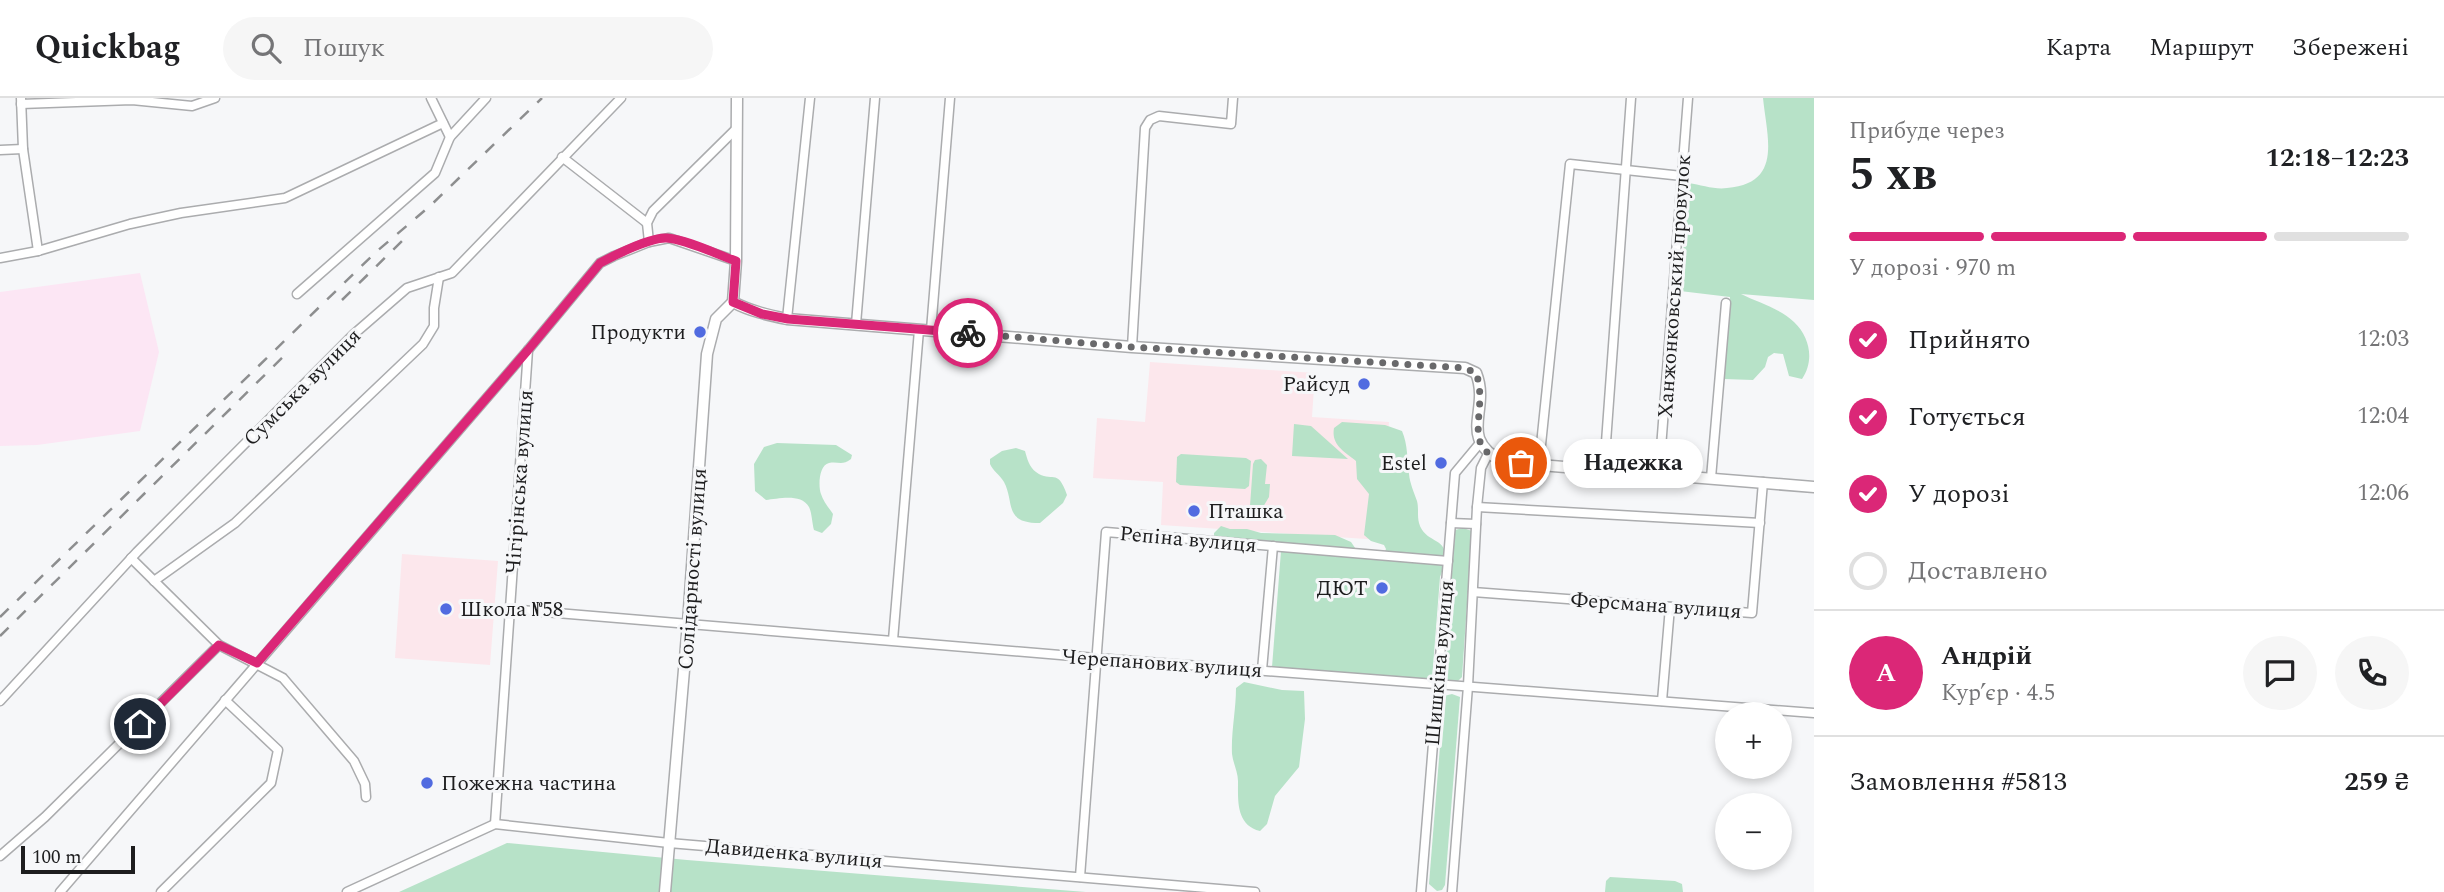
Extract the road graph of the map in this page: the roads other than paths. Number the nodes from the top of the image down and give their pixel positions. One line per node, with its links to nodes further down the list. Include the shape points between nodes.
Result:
1 (215, 98): 12 (street, via 192,106 132,100)
2 (431, 98): 13 (street)
3 (486, 98): 15 (street)
4 (621, 98): 18 (street, Сумська вулиця)
5 (737, 98): 14 (street)
6 (810, 98): 30 (street)
7 (875, 98): 31 (street)
8 (950, 98): 33 (street)
9 (1233, 98): 34 (street, via 1231,124 1159,116 1145,128)
10 (1631, 98): 19 (street)
11 (1688, 98): 20 (street, Ханжонковський провулок)
12 (21, 101): 16 (street)
13 (443, 123): 15 (street); 23 (street, via 285,198 130,224)
14 (736, 129): 21 (street, via 653,211); 25 (street)
15 (450, 137): 27 (street, via 435,173)
16 (23, 149): 17 (street); 23 (street)
17 (0, 150)
18 (562, 157): 21 (street); 26 (street, Сумська вулиця, via 452,273)
19 (1625, 170): 20 (street); 38 (street, via 1570,164); 39 (street)
20 (1682, 176): 40 (street, Ханжонковський провулок)
21 (648, 223): 22 (street)
22 (649, 242): 25 (street, via 669,238); 35 (street, via 600,263)
23 (38, 251): 24 (street)
24 (0, 258)
25 (736, 261): 28 (street)
26 (439, 277): 49 (street, Сумська вулиця, via 407,288 354,334); 51 (street, via 434,326 423,344 235,523)
27 (297, 294)
28 (733, 302): 30 (street); 55 (street, Солідарності вулиця, via 716,319 707,355)
29 (1726, 303): 41 (street)
30 (788, 319): 31 (street)
31 (856, 324): 32 (street)
32 (919, 330): 33 (street); 56 (street)
33 (931, 330): 34 (street)
34 (1132, 347): 36 (street, via 1465,368 1476,373 1480,383)
35 (528, 350): 54 (street, Чiгiрiнська вулиця); 59 (street)
36 (1479, 443): 37 (street); 45 (street, Шишкiна вулиця, via 1455,473)
37 (1488, 454): 38 (street, via 1503,461); 44 (street, via 1481,468)
38 (1539, 464): 39 (street)
39 (1604, 470): 40 (street)
40 (1659, 474): 41 (street)
41 (1711, 478): 42 (street)
42 (1763, 482): 43 (street); 46 (street, Ферсмана вулиця)
43 (1814, 487)
44 (1477, 507): 46 (street); 47 (street)
45 (1451, 523): 47 (street); 50 (street, Шишкiна вулиця)
46 (1760, 523): 53 (street, Ферсмана вулиця, via 1752,613)
47 (1476, 524): 52 (street)
48 (1273, 546): 50 (street, Репiна вулиця); 58 (street, Репiна вулиця, via 1106,532); 60 (street)
49 (131, 558): 51 (street); 64 (street, Сумська вулиця)
50 (1448, 561): 61 (street, Шишкiна вулиця)
51 (154, 582): 57 (street)
52 (1472, 592): 53 (street, Ферсмана вулиця); 62 (street)
53 (1670, 607): 65 (street)
54 (509, 608): 55 (street, Черепанових вулиця); 68 (street, Чiгiрiнська вулиця)
55 (688, 623): 56 (street, Черепанових вулиця); 69 (street, Солідарності вулиця)
56 (893, 640): 58 (street, Черепанових вулиця)
57 (219, 645): 59 (street); 70 (street)
58 (1096, 658): 60 (street, Черепанових вулиця); 71 (street, Репiна вулиця)
59 (257, 663): 63 (street); 67 (street, via 283,678 354,761)
60 (1262, 670): 61 (street, Черепанових вулиця)
61 (1437, 684): 62 (street, Черепанових вулиця); 77 (street, Шишкiна вулиця)
62 (1468, 686): 65 (street, Черепанових вулиця); 78 (street)
63 (225, 700): 72 (street); 73 (street, via 278,750 271,783)
64 (0, 701)
65 (1662, 701): 66 (street, Черепанових вулиця)
66 (1814, 713)
67 (366, 797)
68 (495, 824): 69 (street, Давиденка вулиця); 74 (street)
69 (669, 843): 71 (street, Давиденка вулиця); 75 (street, Солідарності вулиця)
70 (0, 856)
71 (1080, 877): 76 (street, Давиденка вулиця)
72 (60, 892)
73 (161, 892)
74 (347, 892)
75 (665, 892)
76 (1255, 892)
77 (1421, 892)
78 (1452, 892)

